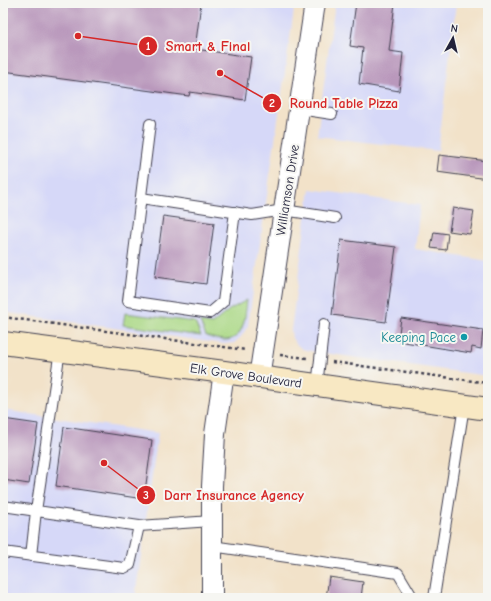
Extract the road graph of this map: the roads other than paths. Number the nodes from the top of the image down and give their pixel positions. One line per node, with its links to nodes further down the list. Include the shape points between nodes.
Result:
1 (315, 3): 2 (street, Williamson Drive)
2 (299, 109): 3 (lane); 6 (street, Williamson Drive)
3 (332, 114)
4 (150, 124): 5 (lane)
5 (141, 198): 7 (lane); 7 (lane, via 128,301 210,313 223,302)
6 (284, 210): 7 (lane, via 252,215); 8 (lane); 13 (street, Williamson Drive)
7 (235, 212)
8 (335, 218)
9 (324, 324): 14 (lane)
10 (3, 343): 11 (main road, Elk Grove Boulevard)
11 (60, 350): 12 (main road, Elk Grove Boulevard); 18 (lane)
12 (224, 372): 13 (main road, Elk Grove Boulevard); 19 (street, via 215,434)
13 (259, 378): 14 (main road, Elk Grove Boulevard)
14 (317, 386): 15 (main road, Elk Grove Boulevard)
15 (464, 406): 16 (main road, Elk Grove Boulevard); 26 (lane)
16 (488, 409)
17 (3, 506): 18 (lane)
18 (36, 511): 20 (lane); 23 (lane)
19 (212, 521): 20 (lane); 21 (street)
20 (139, 526): 23 (lane, via 130,565 124,568)
21 (212, 546): 24 (street); 25 (lane, via 398,573)
22 (3, 552): 23 (lane)
23 (31, 556)
24 (212, 598)
25 (413, 598)
26 (434, 598)

